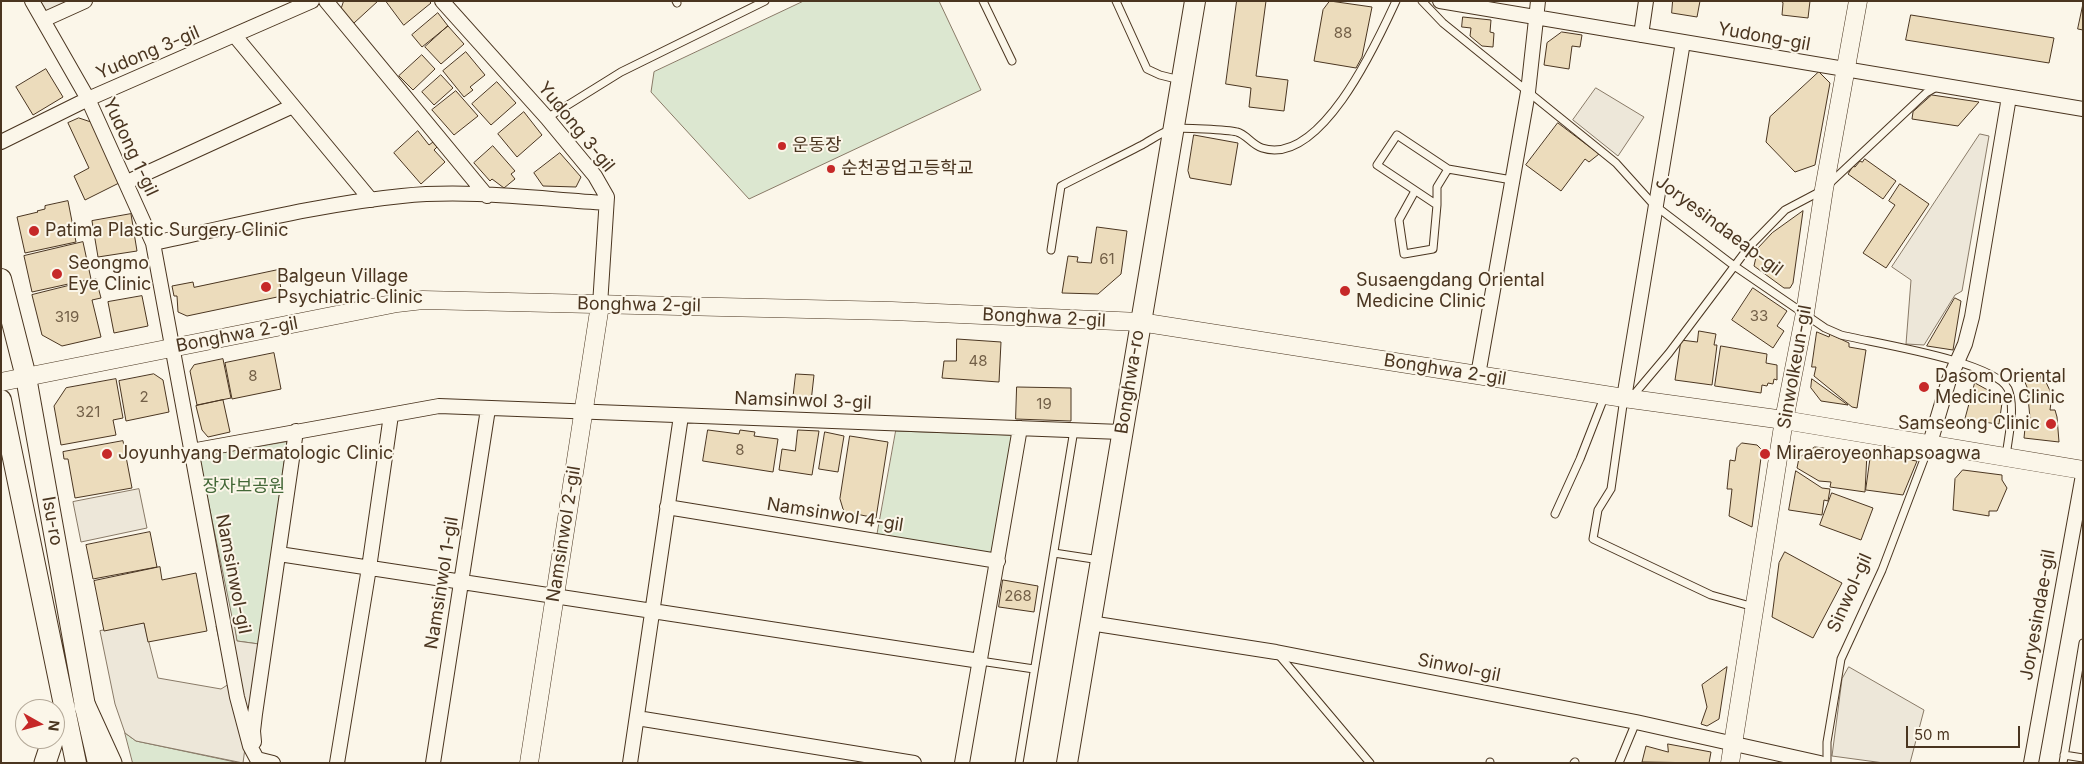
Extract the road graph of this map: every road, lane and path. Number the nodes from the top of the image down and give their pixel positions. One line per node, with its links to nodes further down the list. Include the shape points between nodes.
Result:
1 (32, 1): 17 (street, Yudong 1-gil)
2 (85, 1): 17 (street)
3 (312, 1): 19 (street, Yudong 3-gil)
4 (326, 1): 38 (street)
5 (442, 1): 30 (street, Yudong 3-gil)
6 (765, 1): 30 (lane, via 621,72)
7 (984, 1): 21 (lane)
8 (1116, 1): 23 (lane, via 1147,69)
9 (1195, 1): 23 (main road, Bonghwa-ro)
10 (1396, 1): 31 (lane, via 1370,57 1344,101 1305,139 1292,147 1263,149 1238,132)
11 (1422, 1): 25 (lane, Joryesindaeap-gil, via 1443,23)
12 (1440, 1): 16 (street, Yudong-gil)
13 (1538, 1): 16 (street)
14 (1646, 1): 18 (street)
15 (1858, 1): 22 (street, Sinwolkeun-gil)
16 (1537, 18): 18 (street, Yudong-gil); 25 (street)
17 (43, 20): 27 (street, Yudong 1-gil)
18 (1641, 35): 20 (street, Yudong-gil)
19 (235, 36): 27 (street, Yudong 3-gil); 28 (street)
20 (1683, 42): 22 (street, Yudong-gil); 42 (street)
21 (1012, 61)
22 (1845, 69): 24 (street, Yudong-gil); 36 (street, Sinwolkeun-gil)
23 (1181, 80): 31 (main road, Bonghwa-ro)
24 (1939, 85): 26 (street, Yudong-gil); 36 (lane, via 1926,93)
25 (1528, 92): 34 (street); 42 (lane, Joryesindaeap-gil, via 1616,163)
26 (2009, 97): 29 (street, Yudong-gil); 51 (street, via 1972,318)
27 (88, 99): 32 (street, Yudong 3-gil); 35 (street, Yudong 1-gil)
28 (294, 106): 35 (street); 39 (street)
29 (2083, 109)
30 (546, 118): 40 (street, Yudong 3-gil, via 595,176 607,197)
31 (1173, 129): 44 (lane, via 1060,186); 49 (main road, Bonghwa-ro)
32 (1, 142)
33 (1448, 169): 34 (lane); 37 (lane, via 1397,135 1377,165); 41 (lane, via 1437,187)
34 (1512, 180): 52 (street)
35 (126, 182): 43 (street, Yudong 1-gil)
36 (1824, 189): 45 (lane, via 1785,210); 48 (street, Sinwolkeun-gil)
37 (1416, 190): 41 (lane); 41 (lane, via 1399,220 1404,254 1433,249)
38 (487, 196): 39 (street, via 404,195); 40 (street)
39 (371, 200): 43 (street)
40 (606, 203): 47 (street, Yudong 3-gil)
41 (1437, 205)
42 (1655, 206): 45 (lane, Joryesindaeap-gil); 56 (street)
43 (153, 243): 50 (street, Yudong 1-gil)
44 (1051, 250)
45 (1733, 264): 48 (lane, Joryesindaeap-gil); 56 (lane, via 1669,353)
46 (1, 280): 53 (main road, Isu-ro)
47 (600, 304): 49 (street, Bonghwa 2-gil, via 892,311); 50 (street, Bonghwa 2-gil, via 423,300); 59 (street, Namsinwol 2-gil)
48 (1805, 313): 51 (lane, Joryesindaeap-gil, via 1841,335); 62 (street, Sinwolkeun-gil)
49 (1140, 322): 52 (street, Bonghwa 2-gil); 66 (main road, Bonghwa-ro)
50 (173, 348): 53 (street, Bonghwa 2-gil); 68 (street, Namsinwol-gil)
51 (1958, 361): 67 (street); 69 (lane, Joryesindaeap-gil, via 2002,380 2008,390 2011,406)
52 (1478, 375): 55 (street, Bonghwa 2-gil)
53 (26, 377): 54 (street, Bonghwa 2-gil); 89 (main road, Isu-ro)
54 (1, 382)
55 (1606, 395): 56 (street, Bonghwa 2-gil); 73 (lane)
56 (1628, 398): 62 (street, Bonghwa 2-gil); 81 (lane, via 1611,490 1598,510 1593,539 1711,595)
57 (1, 400): 88 (main road, Isu-ro)
58 (488, 409): 59 (street); 60 (street, via 439,406); 79 (street, Namsinwol 1-gil)
59 (584, 412): 61 (street, Namsinwol 3-gil); 80 (street, Namsinwol 2-gil)
60 (391, 415): 65 (street); 78 (street)
61 (680, 416): 63 (street, Namsinwol 3-gil); 72 (street)
62 (1784, 420): 67 (street, Bonghwa 2-gil); 81 (street, Sinwolkeun-gil)
63 (1020, 428): 64 (street, Namsinwol 3-gil); 76 (street)
64 (1074, 430): 66 (street, Namsinwol 3-gil); 74 (lane)
65 (296, 431): 68 (street); 75 (street)
66 (1121, 432): 77 (main road, Bonghwa-ro)
67 (1930, 443): 69 (street, Bonghwa 2-gil); 115 (lane, Sinwol-gil, via 1882,570 1841,660 1827,742)
68 (191, 451): 96 (street, Namsinwol-gil, via 237,697 250,746)
69 (2006, 458): 70 (street, Bonghwa 2-gil)
70 (2083, 470)
71 (2083, 475): 116 (street, Joryesindae-gil)
72 (667, 507): 76 (street, Namsinwol 4-gil); 82 (street)
73 (1555, 514)
74 (1054, 553): 77 (lane); 87 (lane)
75 (279, 554): 78 (street); 96 (street, via 253,731)
76 (998, 560): 86 (street)
77 (1100, 560): 83 (main road, Bonghwa-ro)
78 (369, 568): 79 (street); 104 (street)
79 (461, 582): 80 (street); 105 (street, Namsinwol 1-gil)
80 (554, 597): 82 (street); 106 (street, Namsinwol 2-gil)
81 (1754, 607): 93 (street, Sinwolkeun-gil)
82 (652, 610): 86 (street); 91 (street)
83 (1090, 623): 85 (street, Sinwol-gil); 110 (main road, Bonghwa-ro)
84 (2083, 643): 97 (lane)
85 (1276, 652): 92 (street, Sinwol-gil); 111 (lane)
86 (980, 661): 87 (lane); 109 (street)
87 (1034, 669): 98 (lane)
88 (62, 699)
89 (85, 706): 101 (main road, Isu-ro); 102 (main road)
90 (65, 714): 100 (main road, Isu-ro)
91 (637, 718): 107 (street); 108 (street)
92 (1636, 722): 93 (street, Sinwol-gil); 112 (lane)
93 (1733, 743): 113 (street, Sinwolkeun-gil); 114 (street, Sinwol-gil)
94 (50, 749): 99 (main road)
95 (2083, 758): 97 (lane)
96 (257, 759): 103 (street)
97 (2063, 759)
98 (1021, 762)
99 (45, 763)
100 (76, 763)
101 (98, 763)
102 (112, 763)
103 (273, 763)
104 (337, 763)
105 (433, 763)
106 (529, 763)
107 (630, 763)
108 (914, 763)
109 (962, 763)
110 (1066, 763)
111 (1370, 763)
112 (1619, 763)
113 (1730, 763)
114 (1820, 763)
115 (1827, 763)
116 (2031, 763)

